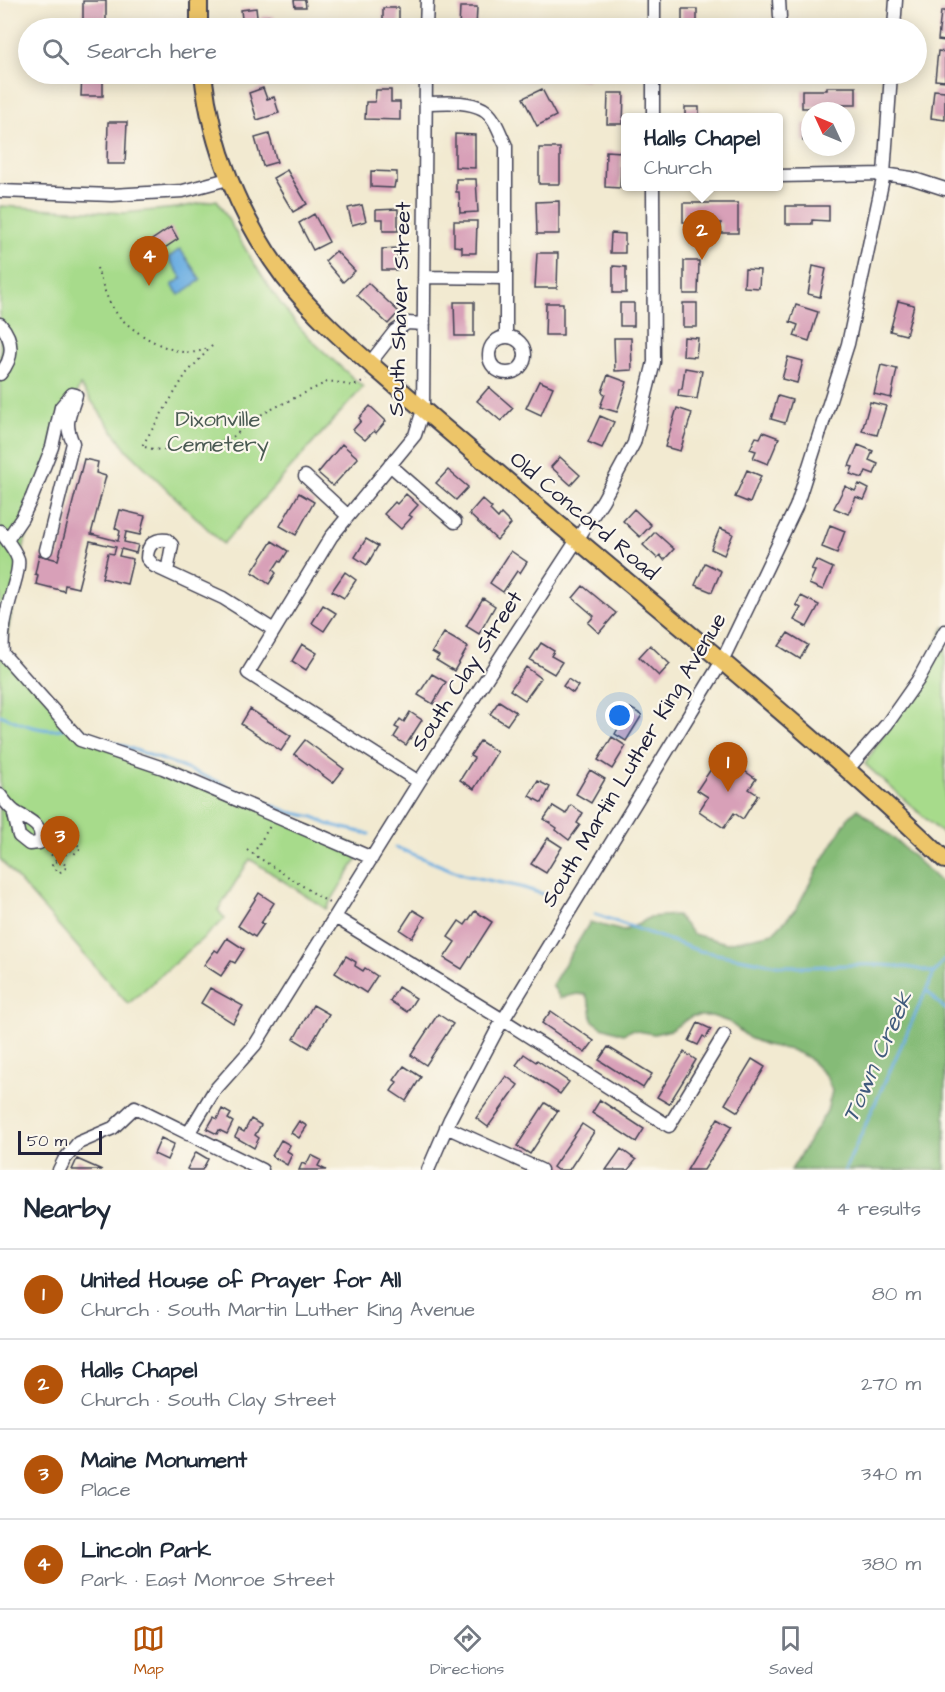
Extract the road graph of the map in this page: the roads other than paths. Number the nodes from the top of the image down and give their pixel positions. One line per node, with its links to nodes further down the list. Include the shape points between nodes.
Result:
1 (199, 0): 7 (main road)
2 (427, 0): 8 (street)
3 (654, 0): 9 (street)
4 (779, 0): 6 (street)
5 (896, 0): 10 (street)
6 (780, 17)
7 (199, 18)
8 (426, 18)
9 (654, 18)
10 (895, 18)
11 (205, 84): 19 (main road, Old Concord Road)
12 (426, 84): 15 (street, South Shaver Street)
13 (654, 84): 16 (street)
14 (890, 84): 17 (street, South Martin Luther King Avenue)
15 (426, 103): 23 (street, South Shaver Street); 24 (street, via 460,102 484,110 506,146)
16 (653, 113)
17 (884, 174): 18 (street); 20 (street); 41 (street, South Martin Luther King Avenue, via 848,344 796,507)
18 (783, 176)
19 (228, 179): 21 (street, via 183,190 112,195); 28 (main road, Old Concord Road, via 253,230 283,275 316,315)
20 (945, 189)
21 (0, 190)
22 (653, 191): 36 (street, South Clay Street, via 654,363 634,443)
23 (424, 277): 24 (street); 26 (street, South Shaver Street)
24 (505, 278): 27 (street)
25 (0, 324): 29 (street, via 12,348)
26 (424, 324): 28 (street, via 407,323 395,331); 30 (street, South Shaver Street)
27 (506, 337)
28 (369, 363): 30 (main road, Old Concord Road)
29 (0, 374)
30 (423, 410): 31 (street, South Shaver Street, via 415,435); 36 (main road, Old Concord Road)
31 (390, 465): 33 (street, South Shaver Street); 34 (street)
32 (305, 476): 33 (street)
33 (348, 516): 39 (street, South Shaver Street)
34 (455, 522)
35 (4, 535): 37 (street, via 22,518 42,475 62,407 72,394 76,395 68,415 68,432 74,443); 46 (street, via 18,560 5,618 3,654 80,740 163,768)
36 (577, 540): 41 (main road, Old Concord Road); 43 (street, South Clay Street)
37 (46, 550)
38 (167, 572): 39 (street, via 223,598)
39 (274, 630): 43 (street, South Shaver Street, via 249,673)
40 (945, 630): 42 (street, via 912,689)
41 (722, 660): 42 (main road, Old Concord Road); 49 (street, South Martin Luther King Avenue)
42 (848, 769): 47 (main road, Old Concord Road)
43 (418, 782): 46 (street, South Clay Street)
44 (0, 795): 45 (street)
45 (13, 810)
46 (372, 858): 48 (street, South Clay Street)
47 (945, 860)
48 (335, 917): 49 (street); 52 (street, South Clay Street, via 255,1046 214,1091)
49 (503, 1020): 50 (street, via 669,1126); 51 (street, South Martin Luther King Avenue)
50 (724, 1035)
51 (446, 1127): 55 (street, South Martin Luther King Avenue); 56 (street)
52 (188, 1134): 53 (street, via 135,1107 113,1128 78,1143); 54 (street)
53 (59, 1170)
54 (262, 1170)
55 (428, 1170)
56 (541, 1170)

